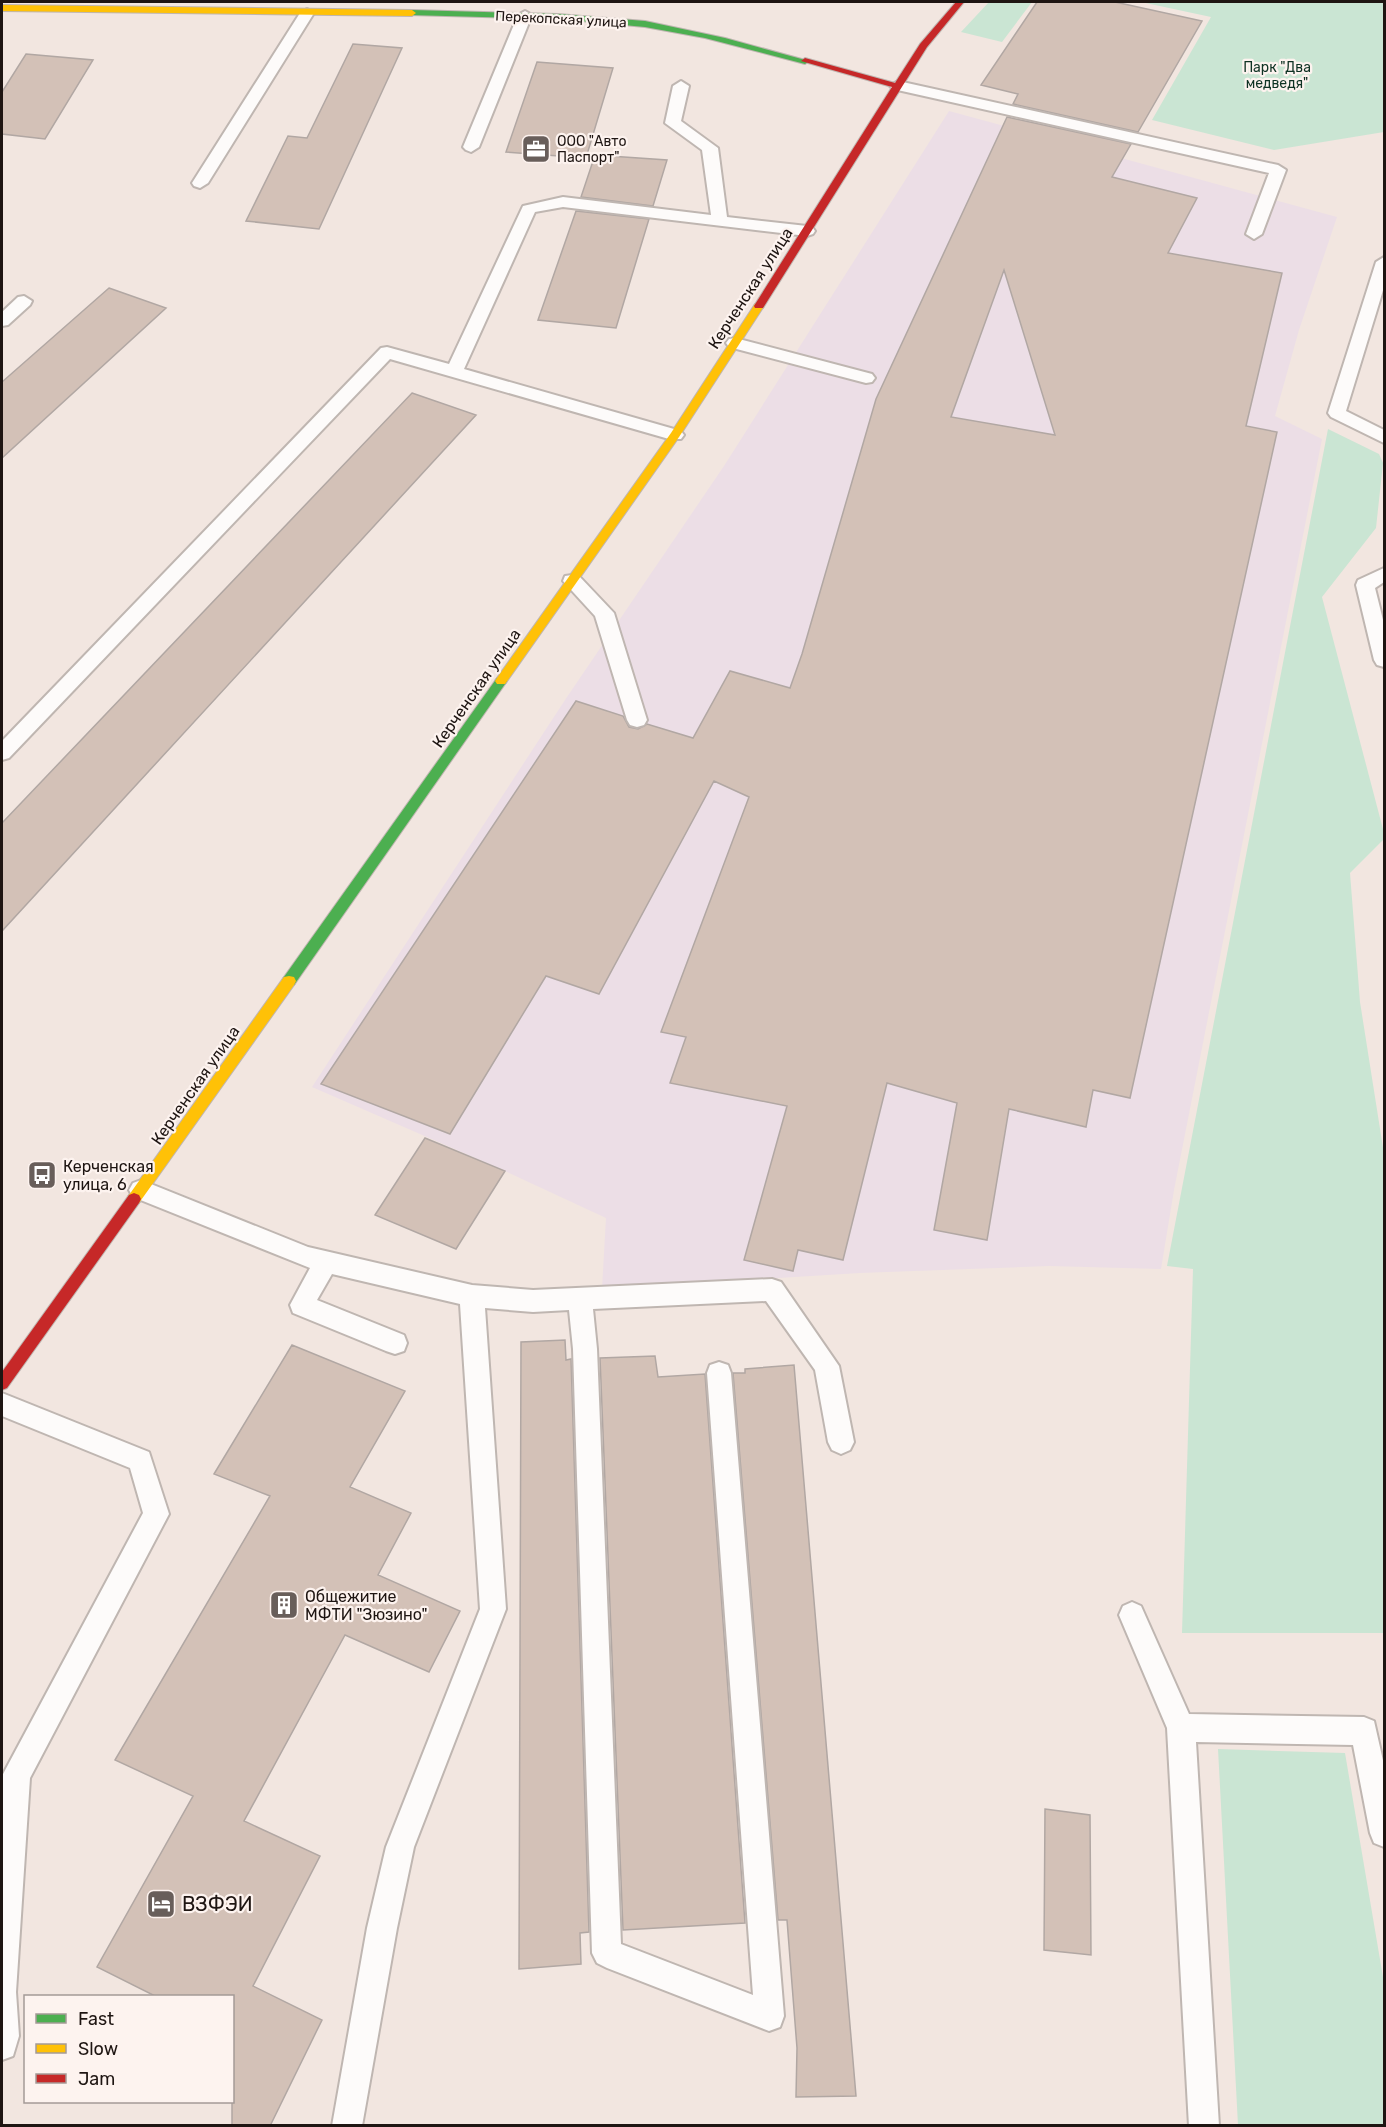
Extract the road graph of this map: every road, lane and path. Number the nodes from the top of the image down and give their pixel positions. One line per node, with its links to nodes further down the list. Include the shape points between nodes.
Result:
1 (960, 2): 7 (street, Керченская улица, via 923,46)
2 (96, 6): 3 (street, Перекопская улица); 4 (street, Перекопская улица)
3 (2, 8)
4 (308, 13): 5 (street, Перекопская улица); 9 (lane)
5 (525, 15): 7 (street, Перекопская улица, via 644,24 708,36); 8 (lane)
6 (681, 86): 10 (lane, via 673,123 710,148)
7 (898, 86): 11 (street, Керченская улица); 12 (lane, via 1278,170)
8 (471, 147)
9 (200, 183)
10 (720, 221): 11 (lane); 17 (lane, via 563,202 529,209)
11 (807, 231): 16 (street, Керченская улица)
12 (1254, 234)
13 (1384, 262): 20 (lane, via 1337,413)
14 (24, 301): 15 (lane)
15 (2, 321)
16 (735, 343): 18 (lane); 19 (street, Керченская улица)
17 (454, 371): 19 (lane); 25 (lane, via 387,352)
18 (866, 378)
19 (675, 435): 22 (street, Керченская улица)
20 (1384, 437)
21 (1384, 574): 23 (lane, via 1365,585)
22 (572, 581): 24 (lane, via 604,613); 26 (street, Керченская улица)
23 (1384, 660)
24 (637, 720)
25 (2, 753)
26 (141, 1190): 27 (lane); 31 (street, Керченская улица)
27 (326, 1262): 28 (lane); 30 (lane, via 302,1305)
28 (472, 1296): 29 (lane); 42 (lane, via 493,1609 400,1848)
29 (580, 1300): 32 (lane, via 607,1953 769,2016); 35 (lane, via 772,1290 827,1366)
30 (395, 1343)
31 (10, 1353): 33 (street, Керченская улица)
32 (719, 1373)
33 (2, 1383)
34 (2, 1404): 40 (lane, via 140,1460 156,1514 16,1776)
35 (841, 1442)
36 (1132, 1615): 37 (lane)
37 (1181, 1728): 38 (lane); 43 (lane)
38 (1374, 1730): 39 (lane)
39 (1384, 1833)
40 (2, 1992): 41 (lane)
41 (2, 2045)
42 (347, 2126)
43 (1203, 2126)

